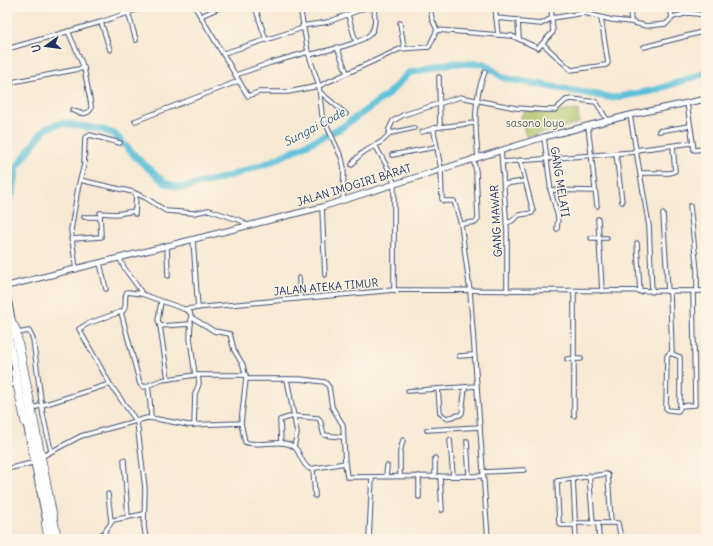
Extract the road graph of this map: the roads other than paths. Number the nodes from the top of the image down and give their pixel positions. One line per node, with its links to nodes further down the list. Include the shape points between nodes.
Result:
1 (145, 7): 16 (street)
2 (195, 7): 22 (street)
3 (221, 7): 22 (street)
4 (255, 7): 38 (street)
5 (300, 7): 31 (street)
6 (352, 7): 17 (street)
7 (386, 7): 15 (street)
8 (430, 7): 32 (street)
9 (495, 7): 23 (street)
10 (551, 7): 24 (street)
11 (585, 7): 18 (street)
12 (630, 7): 29 (street)
13 (670, 7): 26 (street)
14 (688, 7): 19 (street)
15 (374, 8): 17 (street, via 365,8); 39 (street, via 375,23 371,33)
16 (128, 12): 27 (street); 37 (street)
17 (353, 13): 20 (street)
18 (584, 13): 24 (street); 25 (street)
19 (688, 13): 21 (street); 26 (street)
20 (348, 15): 31 (street); 39 (street)
21 (706, 15)
22 (200, 16): 46 (street)
23 (496, 18): 28 (street, via 516,19); 35 (street)
24 (552, 18): 28 (street, via 541,24); 40 (street, via 553,32)
25 (601, 18): 29 (street); 40 (street, via 608,63 606,66 571,70)
26 (672, 18): 29 (street, via 666,24 646,26)
27 (101, 22): 33 (street); 45 (street)
28 (519, 22): 36 (street)
29 (631, 22)
30 (400, 23): 43 (street)
31 (302, 27): 38 (street); 47 (street)
32 (437, 30): 35 (street); 43 (street, via 429,47)
33 (68, 31): 44 (street); 48 (street)
34 (706, 31): 42 (street)
35 (498, 35): 36 (street)
36 (519, 38): 40 (street, via 536,48)
37 (136, 40)
38 (266, 40): 46 (street)
39 (356, 42): 41 (street)
40 (543, 44)
41 (338, 47): 47 (street); 50 (street)
42 (644, 47)
43 (404, 48): 50 (street)
44 (7, 49)
45 (110, 50)
46 (224, 53): 51 (street)
47 (308, 53): 51 (street, via 270,62); 55 (street)
48 (84, 68): 54 (street); 61 (street, via 90,91 91,109 90,112 84,113)
49 (485, 72): 58 (street)
50 (347, 73): 55 (street)
51 (236, 75): 53 (street)
52 (439, 77): 59 (street)
53 (239, 81): 55 (street, via 248,96 259,92 288,92); 64 (street)
54 (7, 83)
55 (319, 86): 56 (street)
56 (320, 92): 62 (street); 101 (street, via 322,115 344,168)
57 (706, 99): 60 (main road, JALAN IMOGIRI BARAT)
58 (477, 100): 59 (street, via 460,97); 65 (street, via 516,108 545,110 555,110 566,100 593,101 598,104); 66 (street)
59 (438, 104): 69 (street); 73 (street, via 396,118 389,127)
60 (687, 104): 63 (main road, JALAN IMOGIRI BARAT); 68 (street)
61 (72, 110)
62 (346, 114)
63 (630, 115): 65 (main road, JALAN IMOGIRI BARAT); 83 (street)
64 (135, 121)
65 (608, 121): 67 (main road, JALAN IMOGIRI BARAT)
66 (475, 123): 69 (street); 87 (street)
67 (588, 126): 75 (main road, JALAN IMOGIRI BARAT); 86 (street)
68 (690, 126): 72 (street); 77 (street)
69 (440, 127): 71 (street)
70 (414, 128): 73 (street)
71 (434, 128): 74 (street); 80 (street)
72 (659, 131)
73 (390, 132): 78 (street)
74 (422, 132)
75 (544, 137): 82 (main road, JALAN IMOGIRI BARAT); 88 (street, GANG MELATI)
76 (120, 143): 94 (street, via 90,135 86,137 84,166)
77 (692, 143): 79 (street); 81 (street, via 695,151)
78 (375, 146): 91 (street, via 358,155); 96 (street)
79 (673, 146): 83 (street); 93 (street, via 675,171)
80 (436, 147): 85 (street); 92 (street)
81 (706, 149)
82 (501, 150): 87 (main road, JALAN IMOGIRI BARAT); 90 (street, GANG MAWAR)
83 (635, 151): 84 (street); 93 (street)
84 (616, 153): 86 (street); 102 (street)
85 (392, 155)
86 (590, 156): 88 (street); 99 (street)
87 (476, 158): 92 (main road, JALAN IMOGIRI BARAT); 111 (street, via 478,218 476,222)
88 (546, 158): 89 (street); 98 (street, GANG MELATI)
89 (520, 160): 90 (street); 95 (street)
90 (502, 162): 97 (street, GANG MAWAR)
91 (352, 165)
92 (441, 169): 96 (main road, JALAN IMOGIRI BARAT); 111 (street, via 442,199 444,202 454,201)
93 (641, 173): 137 (street, via 649,226)
94 (80, 180): 100 (street); 117 (street)
95 (525, 181): 97 (street); 110 (street, via 532,213)
96 (394, 183): 101 (main road, JALAN IMOGIRI BARAT); 129 (street)
97 (504, 184): 110 (street, GANG MAWAR)
98 (550, 190): 99 (street); 113 (street, GANG MELATI, via 557,215)
99 (595, 191): 103 (street)
100 (136, 194): 108 (street, via 135,213 100,213); 112 (street, via 169,212 194,213 210,210 242,221)
101 (343, 200): 105 (main road, JALAN IMOGIRI BARAT)
102 (622, 202)
103 (597, 206)
104 (690, 206): 134 (street, via 697,271)
105 (322, 207): 112 (main road, JALAN IMOGIRI BARAT); 124 (street)
106 (663, 214): 138 (street)
107 (84, 217): 108 (street)
108 (100, 217): 117 (street, via 101,237)
109 (598, 219): 115 (street)
110 (506, 223): 132 (street, GANG MAWAR)
111 (461, 224): 131 (street)
112 (247, 226): 118 (main road, JALAN IMOGIRI BARAT)
113 (557, 229)
114 (592, 238): 115 (street)
115 (600, 238): 116 (street); 130 (street)
116 (607, 238)
117 (71, 239): 123 (street)
118 (193, 240): 120 (main road, JALAN IMOGIRI BARAT); 143 (street)
119 (637, 242): 136 (street)
120 (167, 246): 121 (main road, JALAN IMOGIRI BARAT); 125 (street)
121 (120, 258): 122 (main road, JALAN IMOGIRI BARAT); 139 (street)
122 (100, 263): 123 (main road, JALAN IMOGIRI BARAT); 128 (street)
123 (76, 270): 127 (main road, JALAN IMOGIRI BARAT)
124 (325, 275)
125 (168, 276)
126 (299, 278): 141 (street)
127 (7, 286)
128 (106, 289)
129 (394, 290): 131 (street, JALAN ATEKA TIMUR); 141 (street, JALAN ATEKA TIMUR)
130 (602, 290): 133 (street, JALAN ATEKA TIMUR); 136 (street, JALAN ATEKA TIMUR)
131 (470, 291): 132 (street, JALAN ATEKA TIMUR); 153 (street)
132 (507, 291): 133 (street, JALAN ATEKA TIMUR)
133 (574, 291): 157 (street)
134 (695, 291): 135 (street, JALAN ATEKA TIMUR); 138 (street, JALAN ATEKA TIMUR); 172 (street, via 695,405)
135 (706, 291)
136 (640, 292): 137 (street, JALAN ATEKA TIMUR)
137 (652, 292): 138 (street, JALAN ATEKA TIMUR)
138 (669, 292): 152 (street)
139 (142, 294): 142 (street); 145 (street, via 127,292 125,308)
140 (7, 296): 147 (highway)
141 (300, 298): 143 (street, JALAN ATEKA TIMUR)
142 (160, 302): 144 (street); 149 (street)
143 (198, 308): 144 (street, JALAN ATEKA TIMUR)
144 (184, 309): 146 (street, via 190,312)
145 (121, 312): 164 (street, via 79,329); 166 (street, via 140,384 142,387)
146 (192, 317): 148 (street); 160 (street, via 214,331 230,334)
147 (11, 318): 151 (street); 163 (highway)
148 (191, 324): 149 (street); 159 (street, via 190,338)
149 (160, 326): 161 (street)
150 (7, 330): 155 (highway)
151 (18, 333): 171 (street, via 31,333); 173 (street)
152 (672, 354): 172 (street, via 680,357); 172 (street, via 669,353 667,356 666,408 678,411)
153 (474, 355): 154 (street); 167 (street)
154 (459, 356)
155 (11, 357): 163 (highway)
156 (567, 359): 157 (street)
157 (574, 359): 158 (street); 175 (street)
158 (581, 359)
159 (196, 375): 160 (street); 161 (street); 179 (street, via 199,384 195,394)
160 (246, 377): 162 (street); 178 (street)
161 (168, 379): 166 (street)
162 (287, 379): 174 (street); 182 (street, via 325,382 329,387 332,407 341,420)
163 (19, 381): 165 (street); 192 (street); 209 (highway)
164 (110, 384): 171 (street); 177 (street)
165 (7, 386)
166 (148, 386): 176 (street)
167 (477, 386): 168 (street); 180 (street)
168 (465, 387): 169 (street); 169 (street, via 462,413 446,418 440,413)
169 (438, 389): 170 (street)
170 (408, 391)
171 (42, 406): 173 (street); 188 (street)
172 (680, 406)
173 (33, 408): 189 (street)
174 (293, 416): 182 (street, via 318,418 324,435); 186 (street, via 280,420); 187 (street, via 297,437)
175 (574, 416)
176 (151, 418): 177 (street); 179 (street)
177 (137, 422): 188 (street, via 81,436); 214 (street, via 145,488)
178 (241, 423): 179 (street); 186 (street, via 245,442)
179 (194, 425)
180 (480, 427): 181 (street); 198 (street)
181 (427, 430)
182 (342, 437): 193 (street)
183 (403, 440): 201 (street)
184 (450, 440): 205 (street)
185 (467, 441): 206 (street)
186 (281, 443): 187 (street)
187 (294, 447): 196 (street, via 302,462)
188 (52, 451): 189 (street)
189 (43, 456): 209 (street)
190 (435, 458): 203 (street)
191 (124, 460): 215 (street)
192 (32, 463): 195 (street); 209 (street)
193 (345, 463): 196 (street); 207 (street, via 347,477)
194 (386, 466): 200 (street)
195 (7, 469)
196 (313, 469): 211 (street)
197 (524, 470): 198 (street)
198 (483, 474): 206 (street); 230 (street)
199 (590, 475): 208 (street); 217 (street, via 608,476); 218 (street)
200 (386, 476): 201 (street); 207 (street)
201 (400, 476): 202 (street)
202 (419, 476): 203 (street); 212 (street)
203 (435, 476): 204 (street)
204 (440, 476): 205 (street); 213 (street)
205 (453, 476): 206 (street)
206 (469, 476)
207 (372, 477): 229 (street)
208 (573, 478): 220 (street); 220 (street, via 557,480 558,506 560,524)
209 (41, 479): 222 (street); 223 (highway); 224 (highway); 225 (street)
210 (108, 494): 216 (street)
211 (315, 496)
212 (419, 497)
213 (442, 510)
214 (144, 514): 215 (street); 228 (street)
215 (128, 517): 216 (street)
216 (111, 521): 221 (street)
217 (611, 522): 219 (street); 233 (street, via 619,524)
218 (593, 523): 219 (street); 220 (street)
219 (598, 523): 232 (street)
220 (575, 524): 231 (street)
221 (104, 533): 226 (street); 227 (street)
222 (47, 539)
223 (50, 539)
224 (55, 539)
225 (59, 539)
226 (93, 539)
227 (108, 539)
228 (146, 539)
229 (370, 539)
230 (488, 539)
231 (576, 539)
232 (599, 539)
233 (621, 539)

